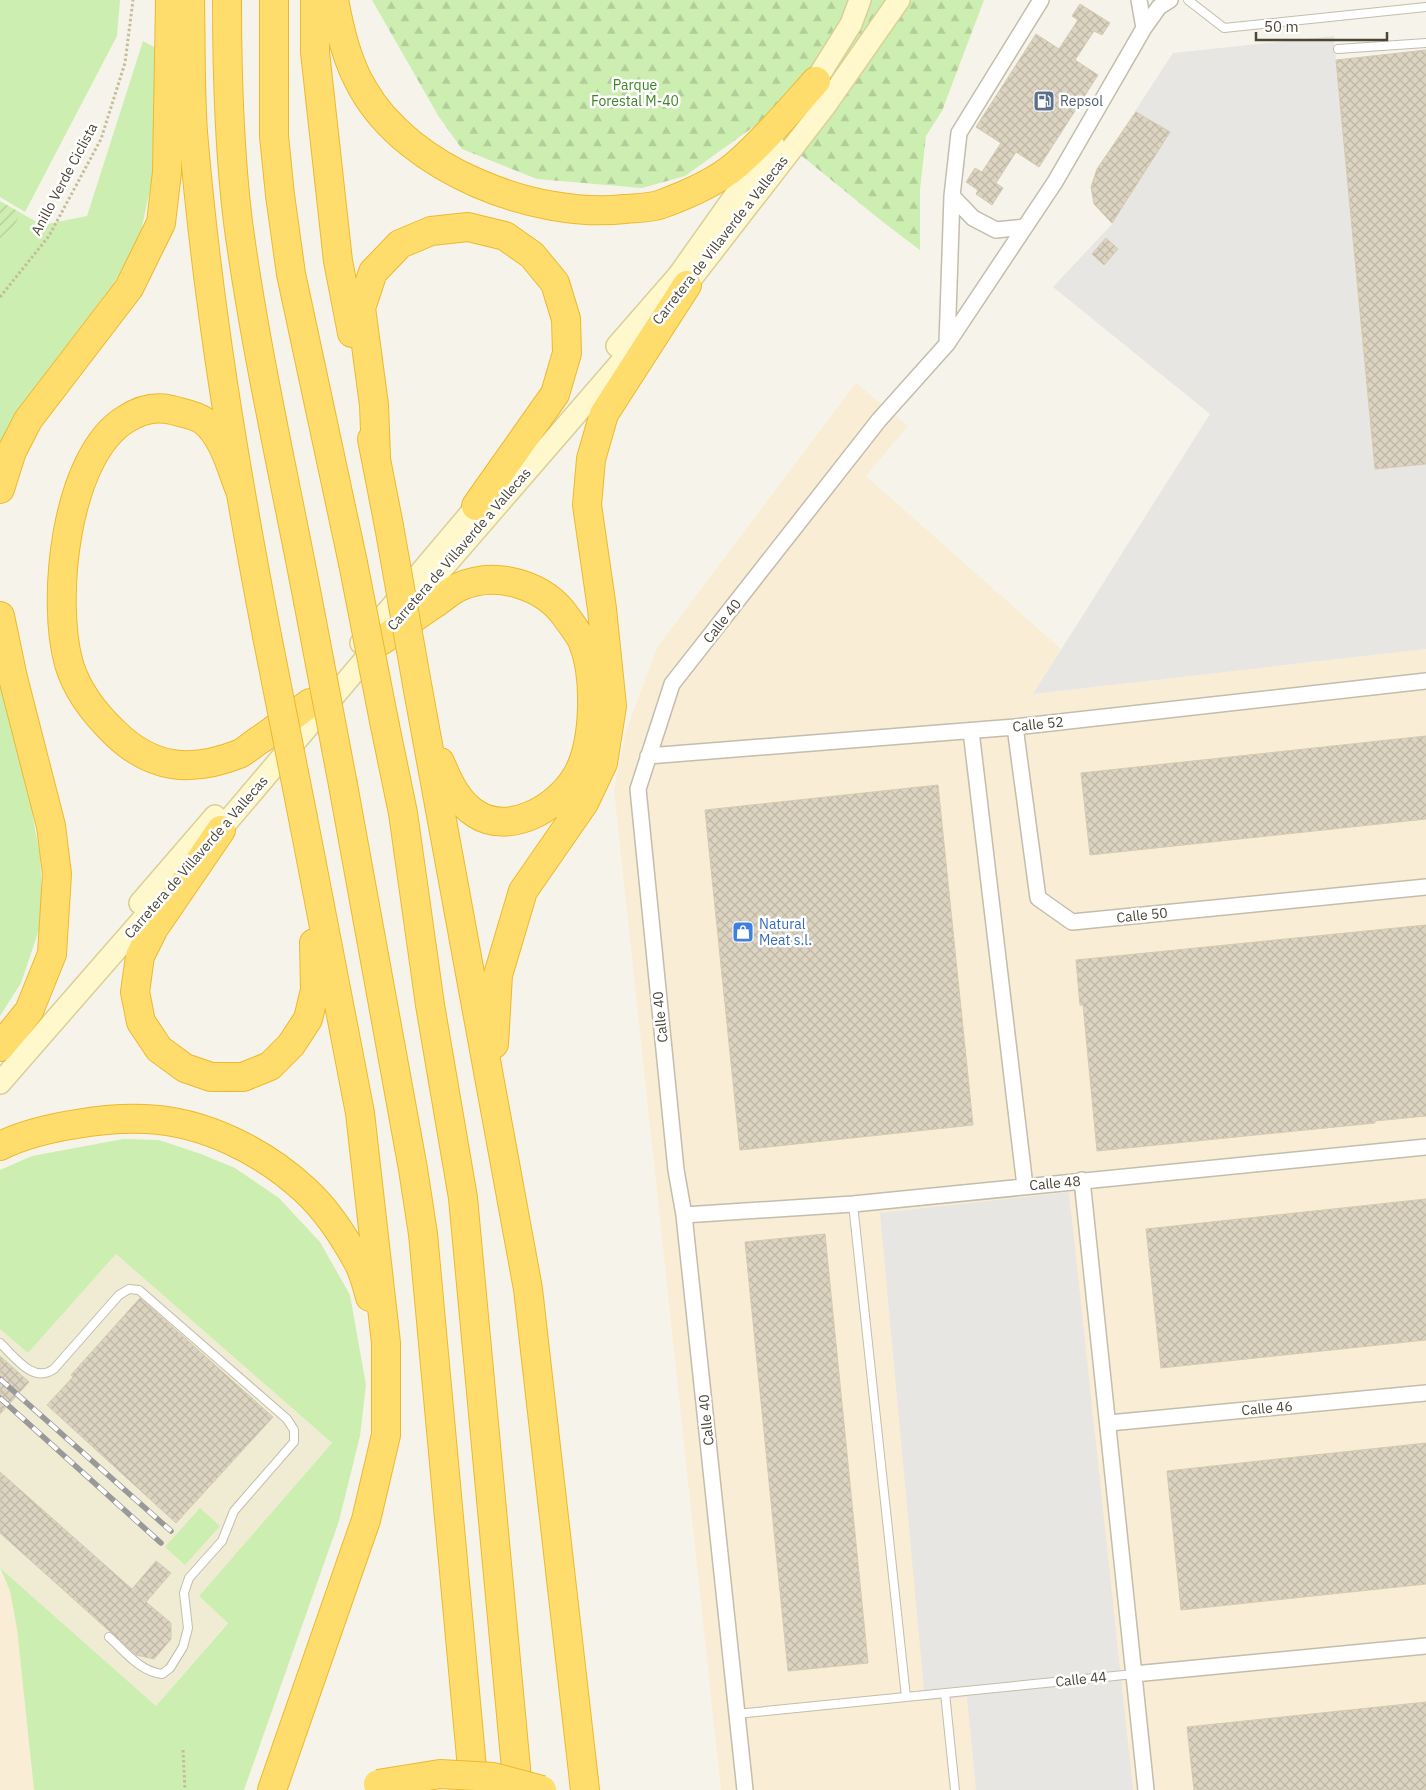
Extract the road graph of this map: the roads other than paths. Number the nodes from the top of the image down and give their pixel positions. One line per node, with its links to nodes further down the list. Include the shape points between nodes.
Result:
1 (170, 0): 26 (highway, via 167,172 161,223 129,288 28,420 12,451)
2 (190, 0): 25 (highway, via 193,130 204,237)
3 (226, 0): 61 (highway, bridge, via 229,111 238,221 252,309 343,785 423,1234)
4 (274, 0): 62 (highway, bridge, via 274,136 291,274 403,813 430,1006 463,1198)
5 (315, 0): 24 (highway, via 315,52 338,262)
6 (334, 0): 19 (highway, via 346,52 363,90 391,126 427,155 470,180 514,196 564,208 608,211 656,206 695,190 734,166)
7 (860, 0): 19 (main road, Carretera de Villaverde a Vallecas, via 851,24)
8 (899, 0): 22 (main road, Carretera de Villaverde a Vallecas, via 825,106)
9 (1029, 0): 15 (lane)
10 (1041, 0): 15 (street)
11 (1139, 0): 16 (street)
12 (1170, 0): 16 (street, Calle 40, via 1159,7)
13 (1188, 0): 14 (lane, via 1224,28)
14 (1426, 7)
15 (1031, 16): 20 (street, via 959,133)
16 (1144, 28): 21 (street, Calle 40)
17 (1426, 43): 18 (lane)
18 (1338, 49)
19 (816, 80): 27 (main road, Carretera de Villaverde a Vallecas, via 678,276)
20 (952, 196): 21 (street, via 973,218 996,230); 23 (street)
21 (1026, 227): 23 (street, Calle 40)
22 (687, 285): 29 (main road, Carretera de Villaverde a Vallecas); 42 (highway, via 604,414 591,459 587,504 602,609 611,716 603,763 584,803 523,891 498,975)
23 (947, 344): 35 (street, Calle 40, via 878,420 672,684)
24 (376, 457): 27 (highway, via 374,405 361,308 373,272 400,244 431,231 468,227 505,236 532,255 555,283 566,319 567,354 555,394); 32 (highway, bridge)
25 (239, 488): 31 (highway, via 215,434 204,421 189,414 162,408 137,412 118,424 99,443 74,500 64,562 64,634 70,664 81,692 99,718 143,755 171,766 204,764 241,753); 37 (highway, bridge)
26 (0, 489)
27 (476, 506): 31 (main road, Carretera de Villaverde a Vallecas)
28 (0, 616): 39 (highway, via 51,826 57,874 52,954 29,1011)
29 (380, 641): 32 (highway, via 460,587 488,580 520,583 545,595 563,612 582,640 590,672 593,708 588,748 575,780 554,802 532,816 506,823 476,814 451,789); 36 (main road, Carretera de Villaverde a Vallecas)
30 (1426, 681): 33 (street, Calle 52)
31 (310, 704): 40 (main road, Carretera de Villaverde a Vallecas)
32 (424, 725): 42 (highway)
33 (1015, 727): 34 (street, Calle 52); 38 (street, Calle 50, via 1038,898 1072,922)
34 (971, 731): 35 (street, Calle 52); 46 (street)
35 (648, 756): 48 (street, Calle 40, via 638,789 639,814 676,1170)
36 (221, 830): 37 (highway, via 154,928 140,956 135,992 141,1022 159,1049 186,1068 211,1077 243,1077 270,1066 291,1045 308,1019 315,990); 41 (main road, Carretera de Villaverde a Vallecas)
37 (312, 864): 50 (highway, via 360,1113)
38 (1426, 887)
39 (0, 1047)
40 (0, 1066)
41 (0, 1083)
42 (492, 1088): 64 (highway, via 528,1289)
43 (0, 1146): 50 (highway, via 54,1128 108,1119 147,1119 188,1125 225,1138 268,1162 306,1190 334,1223 360,1266)
44 (1426, 1147): 45 (street, Calle 48)
45 (1082, 1180): 46 (street, Calle 48); 52 (street)
46 (1025, 1186): 47 (street, Calle 48)
47 (853, 1204): 48 (street, Calle 48); 57 (lane)
48 (684, 1215): 58 (street, Calle 40)
49 (0, 1343): 53 (lane, via 30,1370 46,1375 119,1295 129,1289 139,1290 287,1419 294,1430 294,1442 234,1511 222,1541 189,1578 184,1593 188,1628 183,1647 170,1668 162,1674 140,1666)
50 (386, 1343): 60 (highway, via 386,1435 366,1520)
51 (1426, 1394): 52 (street, Calle 46)
52 (1109, 1423): 55 (street)
53 (109, 1636)
54 (1426, 1646): 55 (street, Calle 44)
55 (1134, 1674): 56 (lane, Calle 44); 67 (street)
56 (945, 1693): 57 (lane, Calle 44); 66 (lane)
57 (906, 1697): 58 (lane, Calle 44)
58 (736, 1714): 65 (street, Calle 40)
59 (371, 1787): 63 (highway, bridge, via 440,1774 493,1777)
60 (272, 1790)
61 (474, 1790)
62 (518, 1790)
63 (542, 1790)
64 (585, 1790)
65 (745, 1790)
66 (955, 1790)
67 (1146, 1790)

